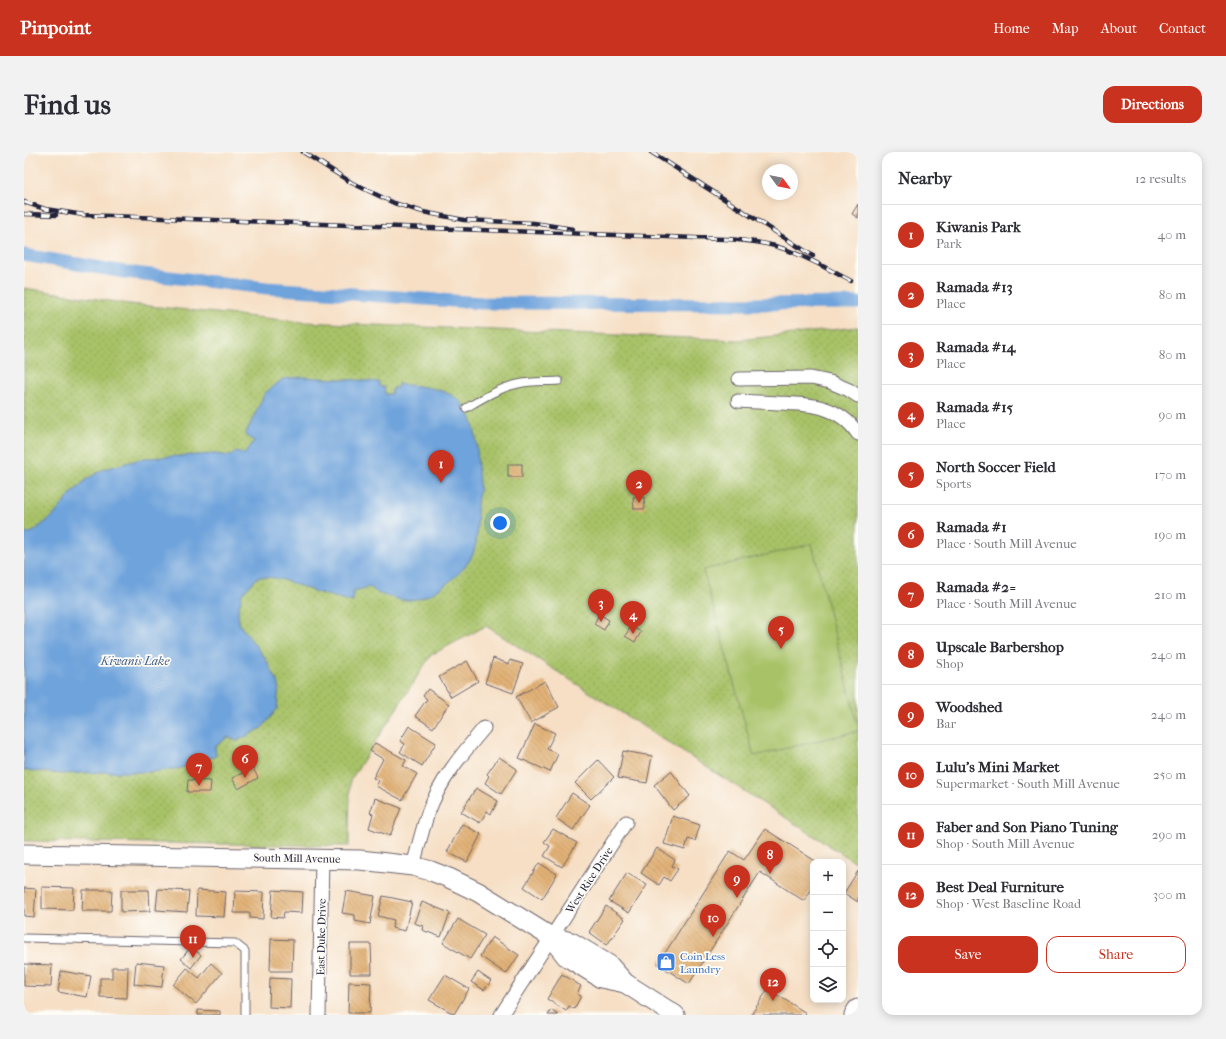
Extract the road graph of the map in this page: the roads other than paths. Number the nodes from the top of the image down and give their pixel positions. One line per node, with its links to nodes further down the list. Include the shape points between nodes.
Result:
1 (739, 379): 3 (street, via 811,378 830,382)
2 (559, 381): 5 (lane, via 533,382 505,388)
3 (858, 396)
4 (738, 401): 6 (street, via 807,404 820,407 845,420)
5 (466, 408)
6 (858, 434)
7 (484, 728): 11 (street, via 445,778 435,797)
8 (626, 822): 12 (street, West Rice Drive)
9 (24, 854): 10 (street, South Mill Avenue)
10 (322, 858): 11 (street, South Mill Avenue); 16 (street, East Duke Drive)
11 (413, 866): 12 (street, South Mill Avenue, via 449,878 478,892)
12 (551, 937): 17 (street, West Rice Drive); 18 (street, South Mill Avenue, via 571,942 609,965 625,983)
13 (24, 938): 15 (lane, via 235,943 245,951)
14 (858, 1010): 19 (main road)
15 (245, 1015)
16 (319, 1015)
17 (501, 1015)
18 (675, 1015)
19 (855, 1015)

